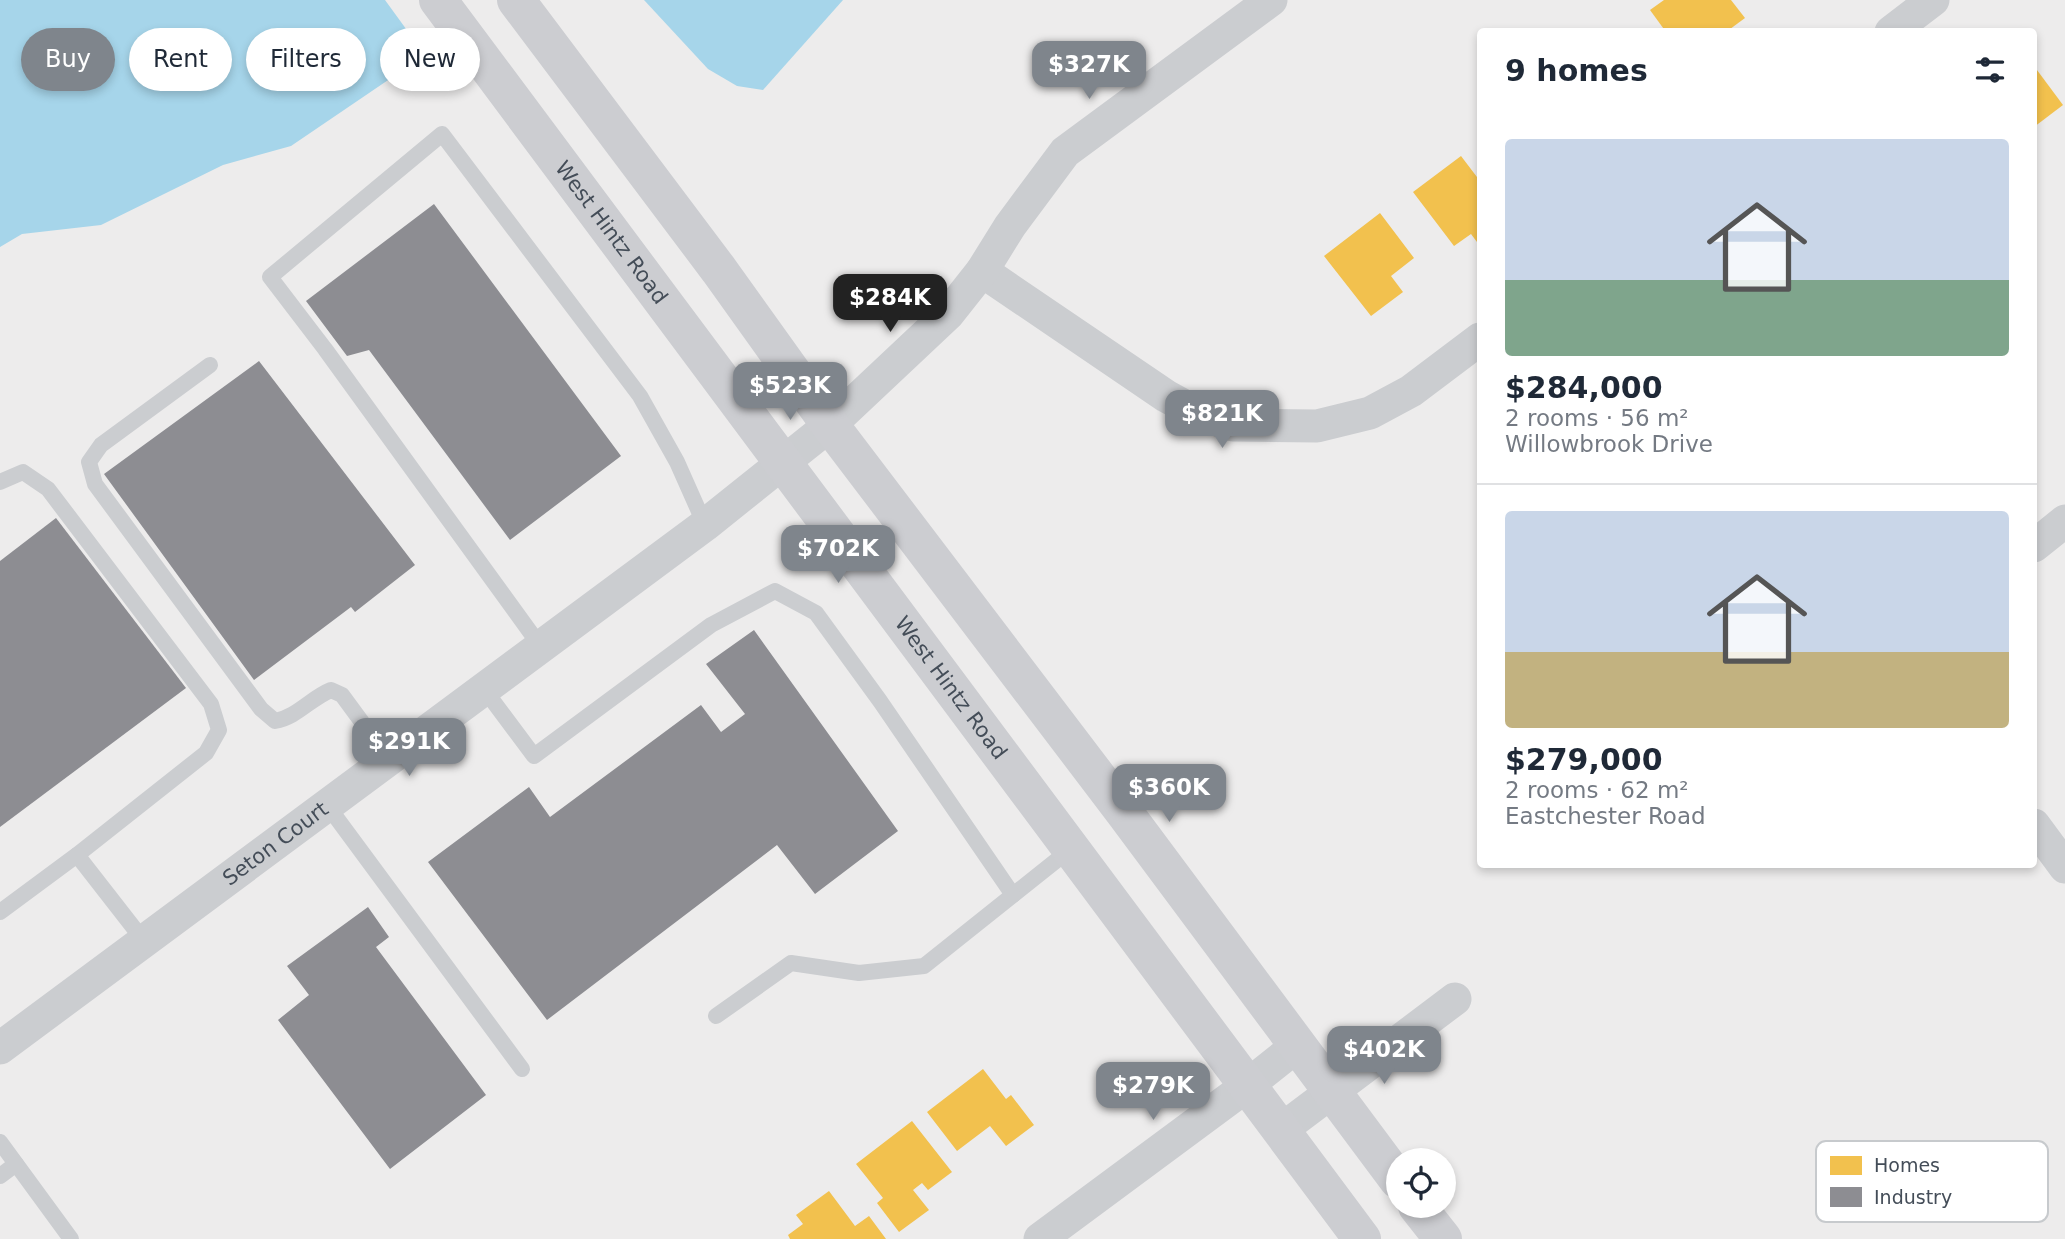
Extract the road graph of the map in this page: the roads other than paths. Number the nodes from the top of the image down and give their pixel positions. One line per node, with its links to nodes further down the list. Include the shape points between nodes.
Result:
1 (438, 0): 10 (main road, West Hintz Road)
2 (516, 0): 9 (main road)
3 (1271, 0): 6 (street, Seton Court, via 1065,152)
4 (1933, 0): 5 (street)
5 (1896, 28)
6 (982, 271): 7 (street, via 1166,396 1199,415 1233,425 1317,426 1370,413 1411,391); 9 (street, Seton Court, via 948,314)
7 (1477, 341)
8 (210, 365): 17 (lane, via 101,445 89,462 94,484 261,709 275,721 287,719 331,690 342,695)
9 (830, 425): 10 (street, Seton Court); 28 (main road)
10 (783, 462): 13 (street, Seton Court); 20 (main road, West Hintz Road)
11 (0, 482): 21 (lane, via 23,472 48,489 211,704 219,730 206,753)
12 (2065, 521): 14 (street)
13 (705, 524): 15 (street, Seton Court); 15 (lane, via 640,396 442,134 270,277)
14 (2037, 543)
15 (541, 646): 16 (street, Seton Court)
16 (484, 689): 17 (street, Seton Court); 23 (lane, via 534,756 711,625 775,591 816,613)
17 (389, 759): 18 (street, Seton Court)
18 (327, 805): 25 (street, Seton Court); 30 (lane)
19 (2037, 829): 22 (street)
20 (1072, 848): 23 (lane); 31 (main road, West Hintz Road)
21 (77, 855): 24 (lane); 25 (lane)
22 (2065, 867)
23 (1013, 895): 27 (lane, via 924,966 859,972 791,963)
24 (0, 912)
25 (144, 942): 29 (street, Seton Court)
26 (1455, 999): 32 (street)
27 (716, 1016)
28 (1298, 1045): 31 (street); 32 (main road)
29 (0, 1048)
30 (522, 1069)
31 (1248, 1085): 33 (main road, West Hintz Road); 40 (street)
32 (1333, 1091): 33 (street); 36 (main road)
33 (1281, 1130): 41 (main road, West Hintz Road)
34 (0, 1142): 35 (lane)
35 (16, 1164): 37 (lane); 39 (lane)
36 (1386, 1164)
37 (0, 1176)
38 (1426, 1218): 42 (main road)
39 (71, 1239)
40 (1040, 1239)
41 (1362, 1239)
42 (1443, 1239)

